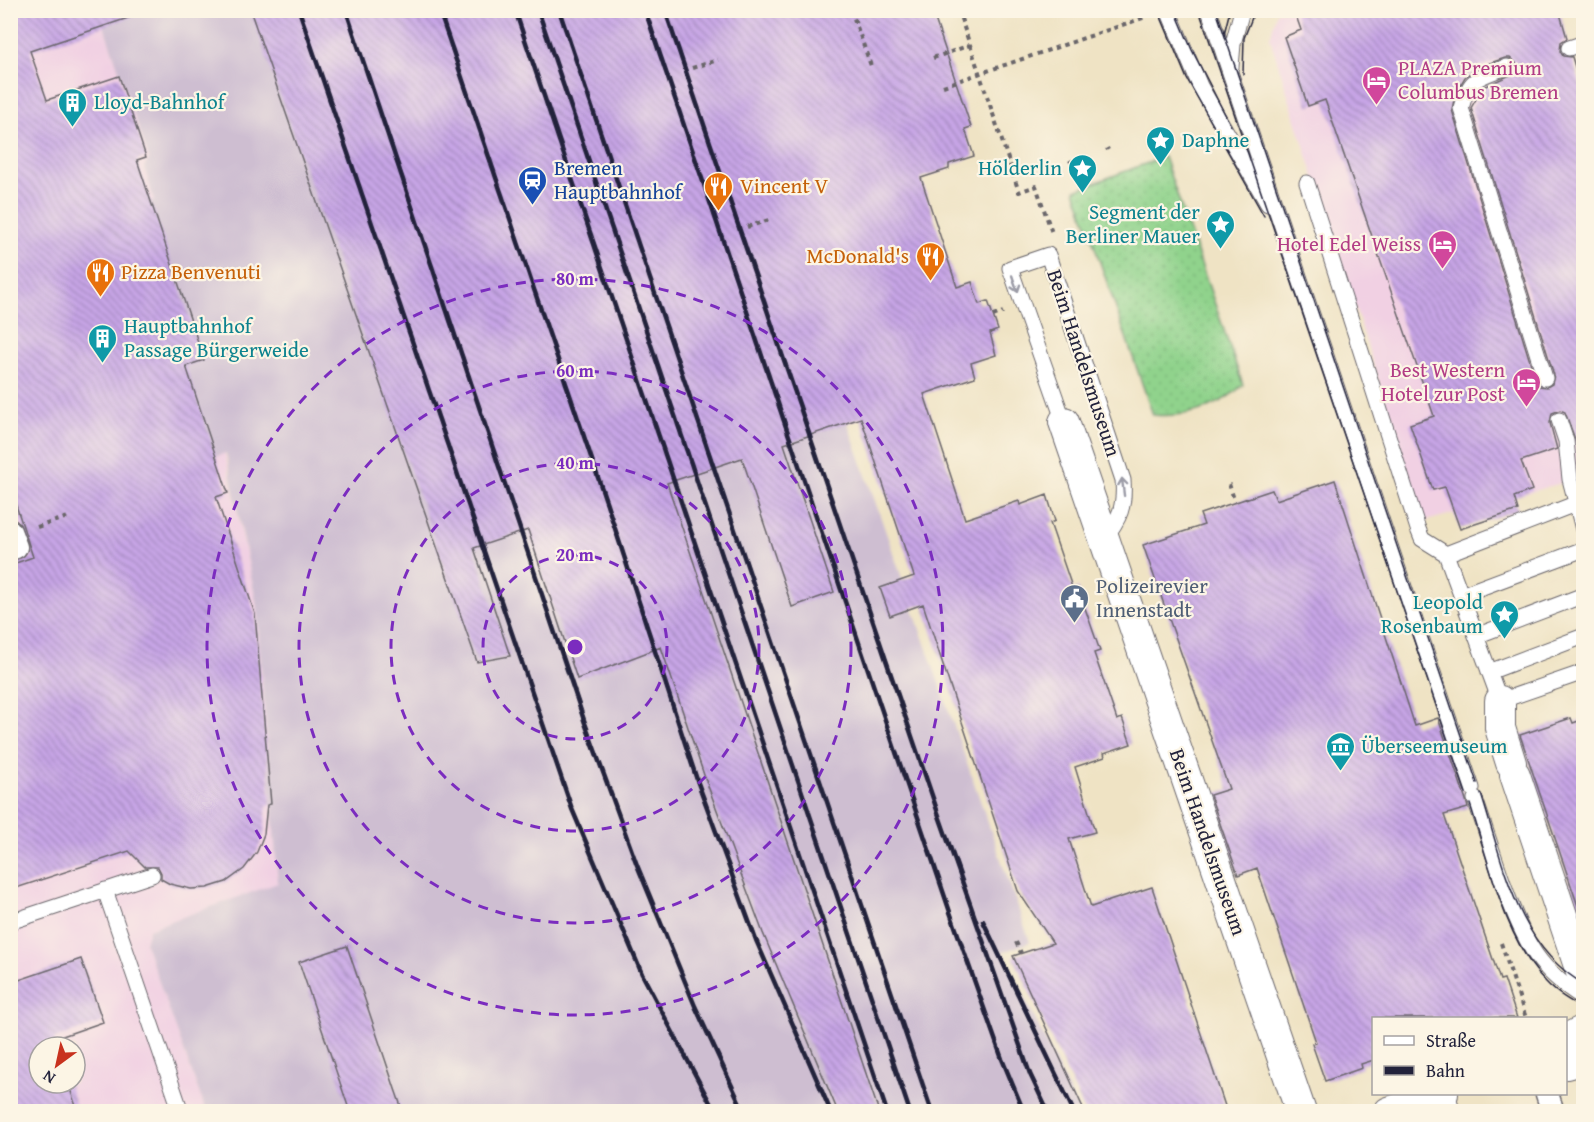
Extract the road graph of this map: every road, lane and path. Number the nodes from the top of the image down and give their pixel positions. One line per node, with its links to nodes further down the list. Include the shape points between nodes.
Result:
1 (851, 10): 10 (path)
2 (958, 10): 7 (path)
3 (1168, 10): 19 (lane, via 1200,86)
4 (1209, 10): 13 (lane)
5 (1242, 10): 13 (lane)
6 (1149, 25): 14 (path, via 1146,17)
7 (970, 45): 8 (path); 14 (path)
8 (933, 58)
9 (718, 60): 12 (path)
10 (871, 66)
11 (1507, 67): 21 (lane, via 1478,76 1466,91 1461,108)
12 (692, 68)
13 (1231, 73): 19 (lane)
14 (979, 74): 15 (path); 20 (path, via 1019,192 1036,186 1058,252)
15 (943, 86)
16 (1307, 183): 34 (lane, via 1418,529 1422,539)
17 (772, 219): 18 (path)
18 (747, 227)
19 (1283, 227): 48 (lane, via 1520,924 1536,955 1562,983)
20 (1048, 255): 23 (lane, Beim Handelsmuseum, one-way to 23, via 1010,268); 31 (lane, Beim Handelsmuseum, one-way to 20, via 1125,501 1123,480)
21 (1545, 378)
22 (1559, 420): 26 (lane)
23 (1064, 422): 31 (street, Beim Handelsmuseum)
24 (1229, 484): 25 (path)
25 (1234, 499)
26 (1575, 504): 30 (lane); 34 (lane)
27 (71, 516): 28 (path)
28 (37, 527)
29 (10, 531): 32 (street, via 16,547)
30 (1584, 533)
31 (1104, 539): 57 (street, Beim Handelsmuseum)
32 (10, 549)
33 (1584, 549): 35 (lane)
34 (1446, 554): 35 (lane)
35 (1461, 595): 37 (lane)
36 (1584, 595): 37 (lane)
37 (1476, 636): 39 (lane)
38 (1584, 636): 39 (lane)
39 (1489, 672): 41 (lane)
40 (1584, 672): 41 (lane)
41 (1500, 701): 47 (street, via 1500,728)
42 (152, 874): 43 (lane)
43 (105, 890): 44 (lane); 56 (lane)
44 (10, 922)
45 (1016, 942): 46 (path)
46 (1021, 953)
47 (1584, 981)
48 (1584, 998)
49 (1584, 1030): 50 (street)
50 (1567, 1038)
51 (1584, 1059): 52 (street)
52 (1567, 1064)
53 (1442, 1095): 58 (street)
54 (1445, 1095): 59 (lane)
55 (1547, 1095): 60 (street)
56 (181, 1112)
57 (1301, 1112)
58 (1389, 1112)
59 (1453, 1112)
60 (1553, 1112)

